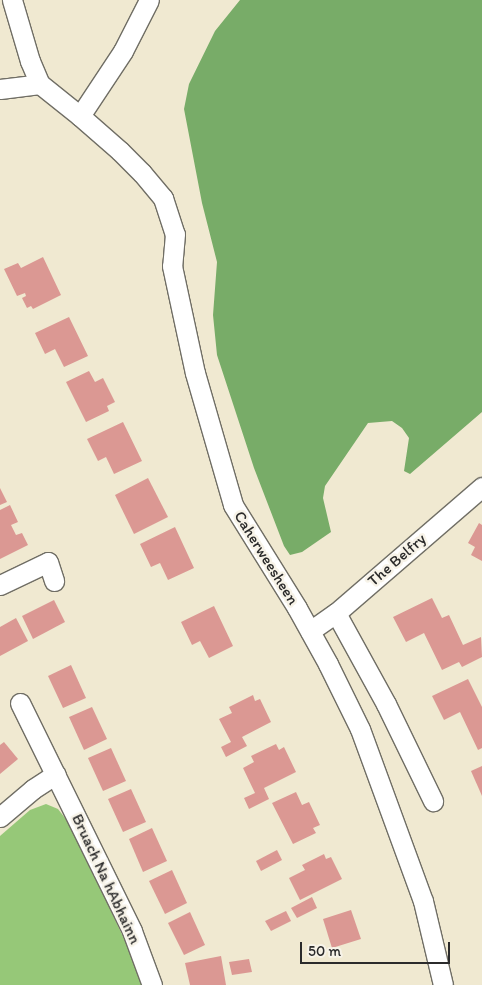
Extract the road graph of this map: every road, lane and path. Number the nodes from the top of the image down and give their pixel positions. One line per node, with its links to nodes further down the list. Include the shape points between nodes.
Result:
1 (12, 0): 3 (street)
2 (148, 0): 5 (street, via 123,51)
3 (40, 84): 4 (street); 5 (street, Caherweesheen)
4 (0, 89)
5 (80, 116): 10 (street, Caherweesheen, via 142,173 162,198 175,234 172,266 195,372 233,505)
6 (482, 486): 9 (street, The Belfry)
7 (54, 581): 8 (street, via 48,562)
8 (0, 585)
9 (336, 613): 10 (street, The Belfry); 13 (street, via 386,704)
10 (310, 631): 16 (street, Caherweesheen, via 360,729 424,901)
11 (20, 703): 12 (street, Bruach Na hAbhainn)
12 (56, 774): 14 (street); 15 (street, Bruach Na hAbhainn, via 132,931)
13 (433, 801)
14 (0, 817)
15 (152, 985)
16 (443, 985)

